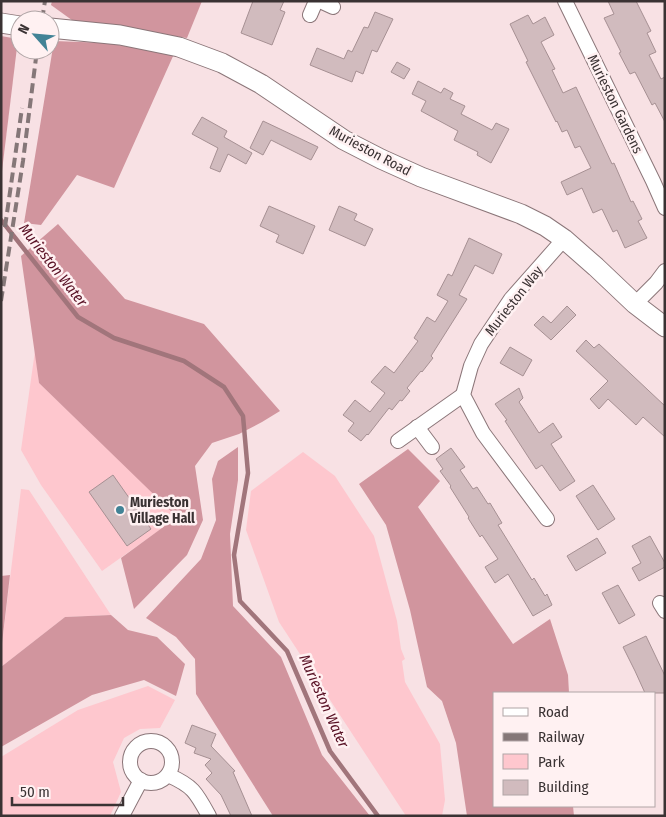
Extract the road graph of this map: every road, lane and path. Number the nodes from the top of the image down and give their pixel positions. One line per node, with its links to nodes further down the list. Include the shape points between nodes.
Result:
1 (316, 1): 3 (street)
2 (564, 1): 5 (street, Murieston Gardens)
3 (310, 15)
4 (60, 29): 6 (street, Murieston Road, via 120,35 179,47 222,63 261,84 344,140 421,177 521,214)
5 (665, 208)
6 (564, 239): 8 (street, Murieston Road); 10 (street, Murieston Way, via 512,299 481,344)
7 (665, 271): 8 (street)
8 (635, 304): 9 (street, Murieston Road)
9 (665, 327)
10 (463, 395): 11 (street); 14 (street, via 484,433)
11 (417, 427): 12 (street); 13 (street)
12 (398, 441)
13 (432, 447)
14 (547, 519)
15 (168, 775): 16 (street, via 156,782); 16 (street, via 171,755 158,742 147,741 135,749 132,756 132,768); 18 (street, via 191,788)
16 (141, 780): 17 (street)
17 (122, 816)
18 (209, 816)

